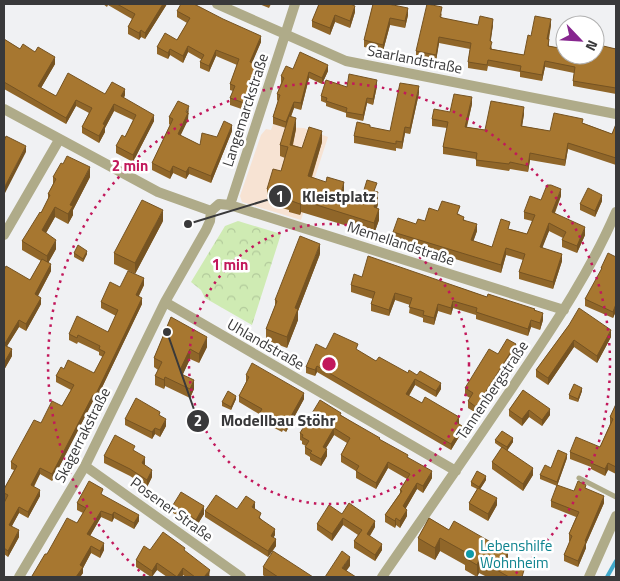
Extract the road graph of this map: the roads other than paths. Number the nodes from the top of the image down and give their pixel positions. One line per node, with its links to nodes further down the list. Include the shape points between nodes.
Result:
1 (218, 4): 3 (street, Saarlandstraße)
2 (295, 4): 3 (street, Langemarckstraße)
3 (284, 35): 5 (street, Saarlandstraße, via 346,61); 7 (street, Langemarckstraße)
4 (4, 109): 6 (street)
5 (616, 114)
6 (59, 140): 8 (street, via 158,192); 10 (street)
7 (230, 205): 8 (street, via 219,204); 12 (street, Memellandstraße)
8 (211, 211): 11 (street, Skagerrakstraße, via 206,230)
9 (616, 212): 12 (street, Tannenbergstraße)
10 (4, 235)
11 (165, 302): 13 (street, Skagerrakstraße); 14 (street, Uhlandstraße)
12 (564, 310): 14 (street, Tannenbergstraße)
13 (86, 466): 18 (street, Skagerrakstraße); 19 (street, Posener Straße)
14 (456, 472): 20 (street, Tannenbergstraße)
15 (579, 478): 16 (lane)
16 (616, 496)
17 (616, 516): 21 (street)
18 (18, 577)
19 (241, 577)
20 (382, 577)
21 (589, 577)

